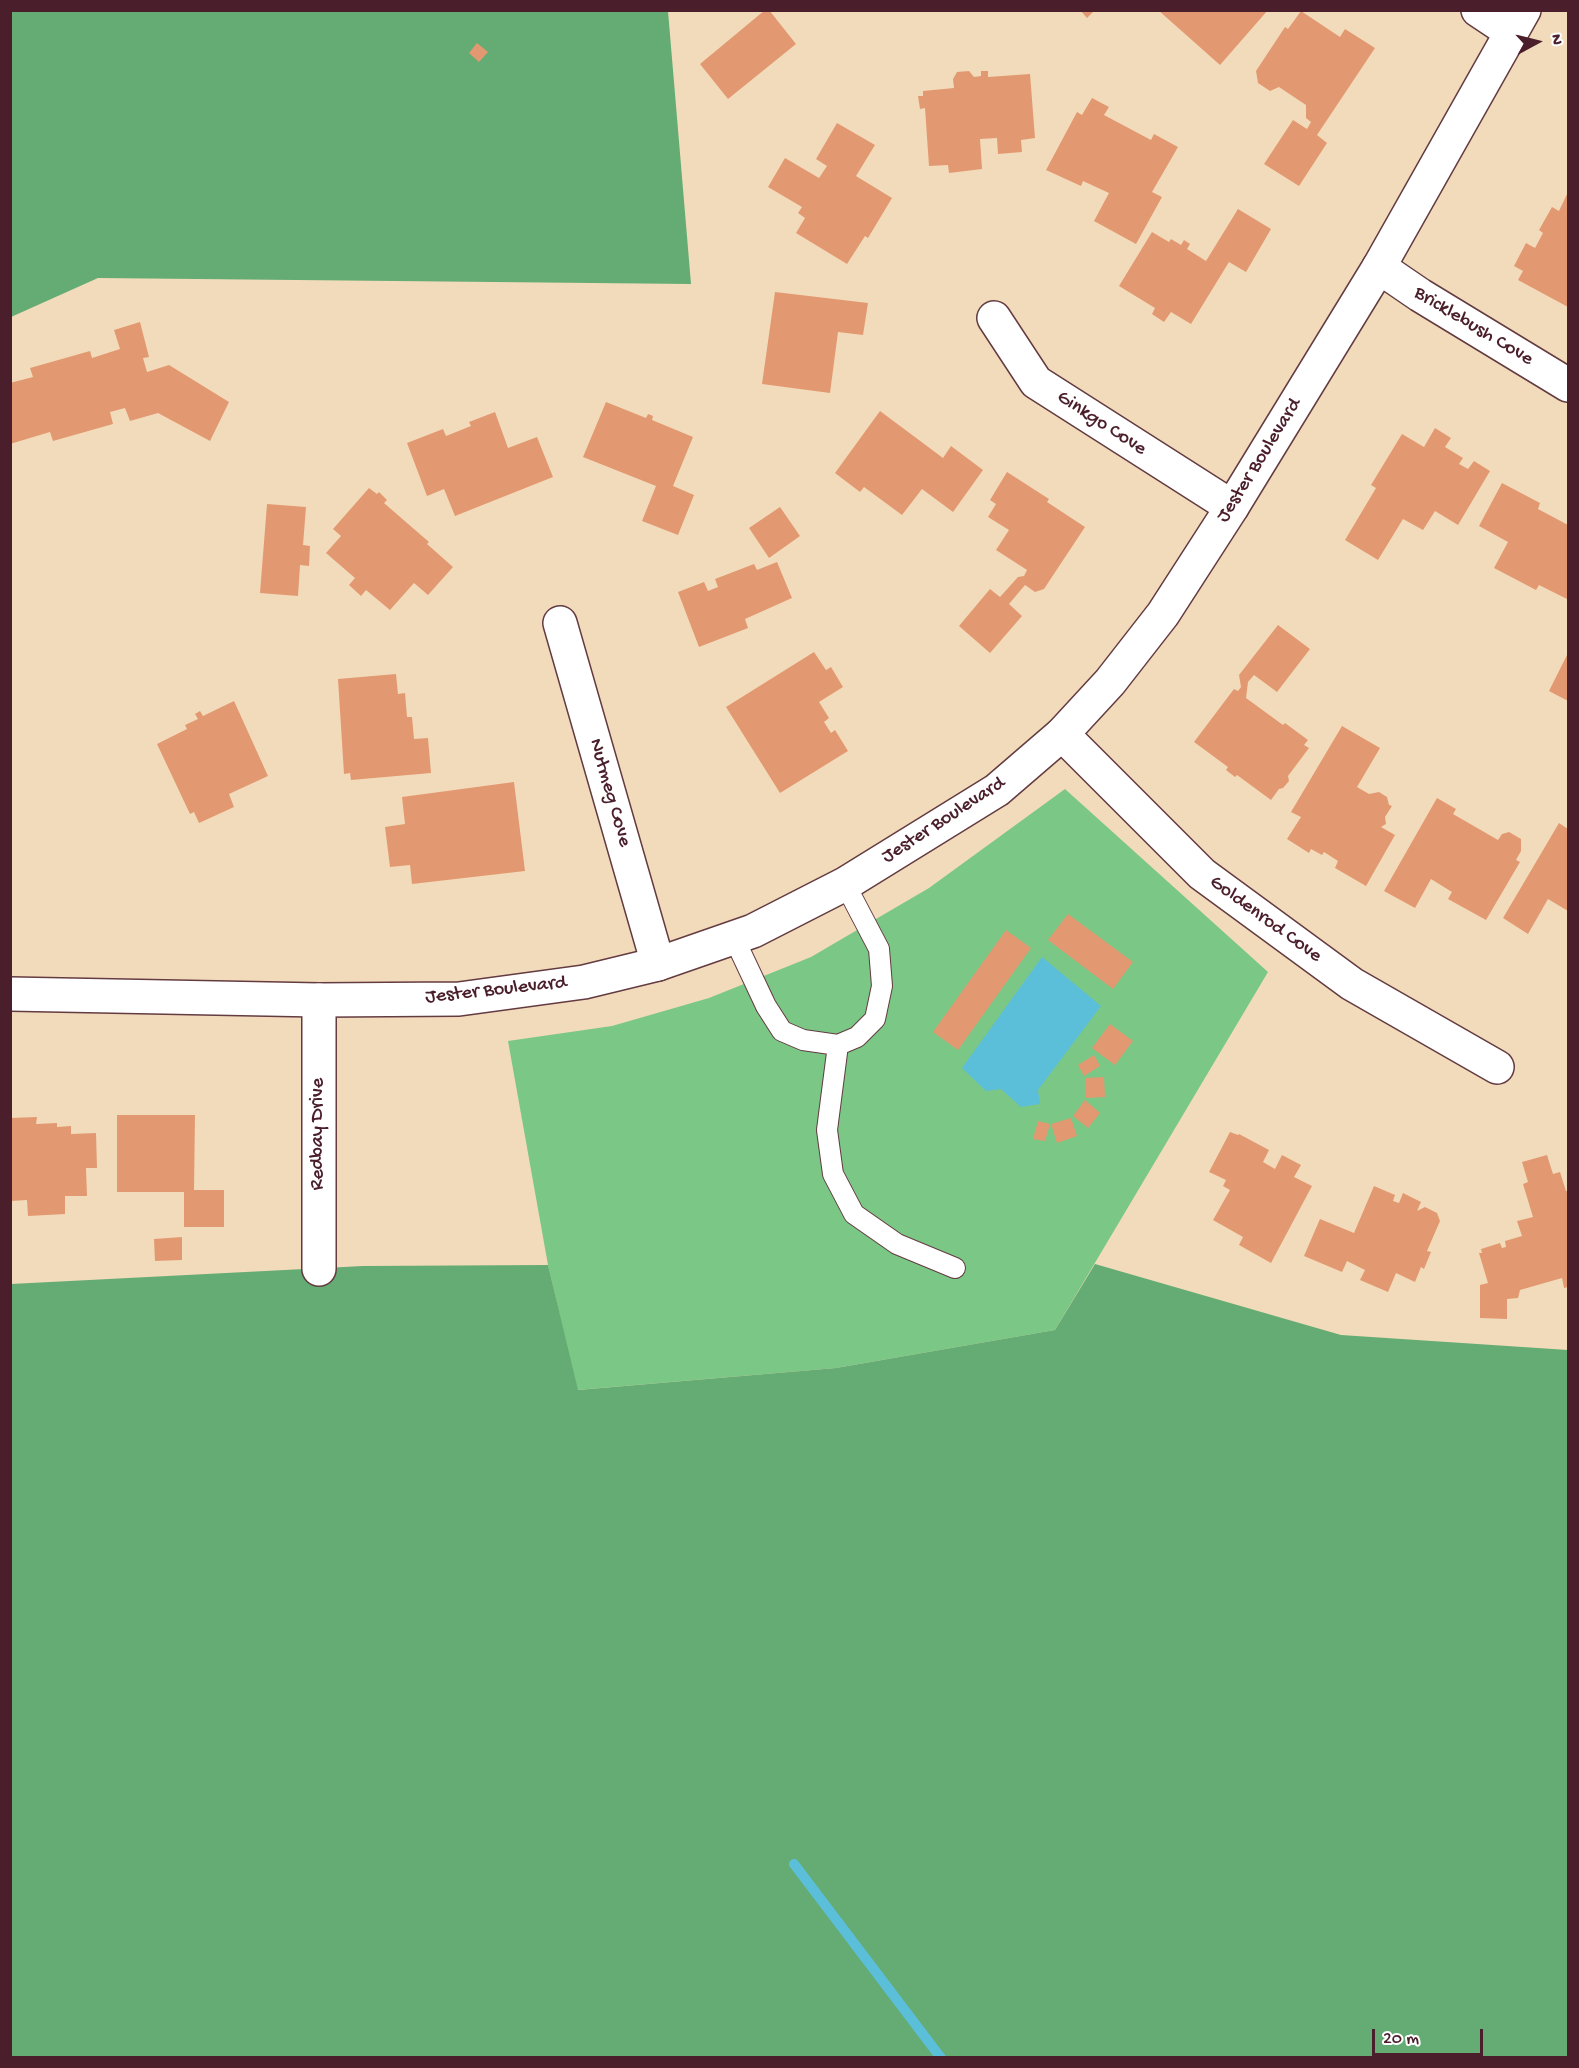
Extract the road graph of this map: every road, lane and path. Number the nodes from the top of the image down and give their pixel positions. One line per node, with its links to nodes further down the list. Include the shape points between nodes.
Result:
1 (1478, 10): 2 (street)
2 (1518, 21): 3 (street, Jester Boulevard)
3 (1379, 267): 5 (street, Bricklebush Cove); 6 (street, Jester Boulevard)
4 (994, 318): 6 (street, Ginkgo Cove, via 1036,382)
5 (1569, 385)
6 (1232, 507): 8 (street, Jester Boulevard, via 1163,614 1110,682)
7 (560, 623): 11 (street, Nutmeg Cove)
8 (1062, 734): 9 (street, Jester Boulevard, via 997,790); 15 (street, Goldenrod Cove, via 1203,874 1352,984)
9 (845, 884): 10 (street, Jester Boulevard); 14 (lane, via 879,949 882,986 875,1018 857,1037)
10 (734, 938): 11 (street, Jester Boulevard); 14 (lane, via 782,1031 803,1040)
11 (658, 964): 13 (street, Jester Boulevard, via 584,982 459,999)
12 (10, 994): 13 (street, Jester Boulevard)
13 (319, 1000): 17 (street, Redbay Drive)
14 (838, 1045): 16 (lane, via 827,1130 833,1174 854,1214 897,1244)
15 (1497, 1067)
16 (955, 1268)
17 (319, 1269)

